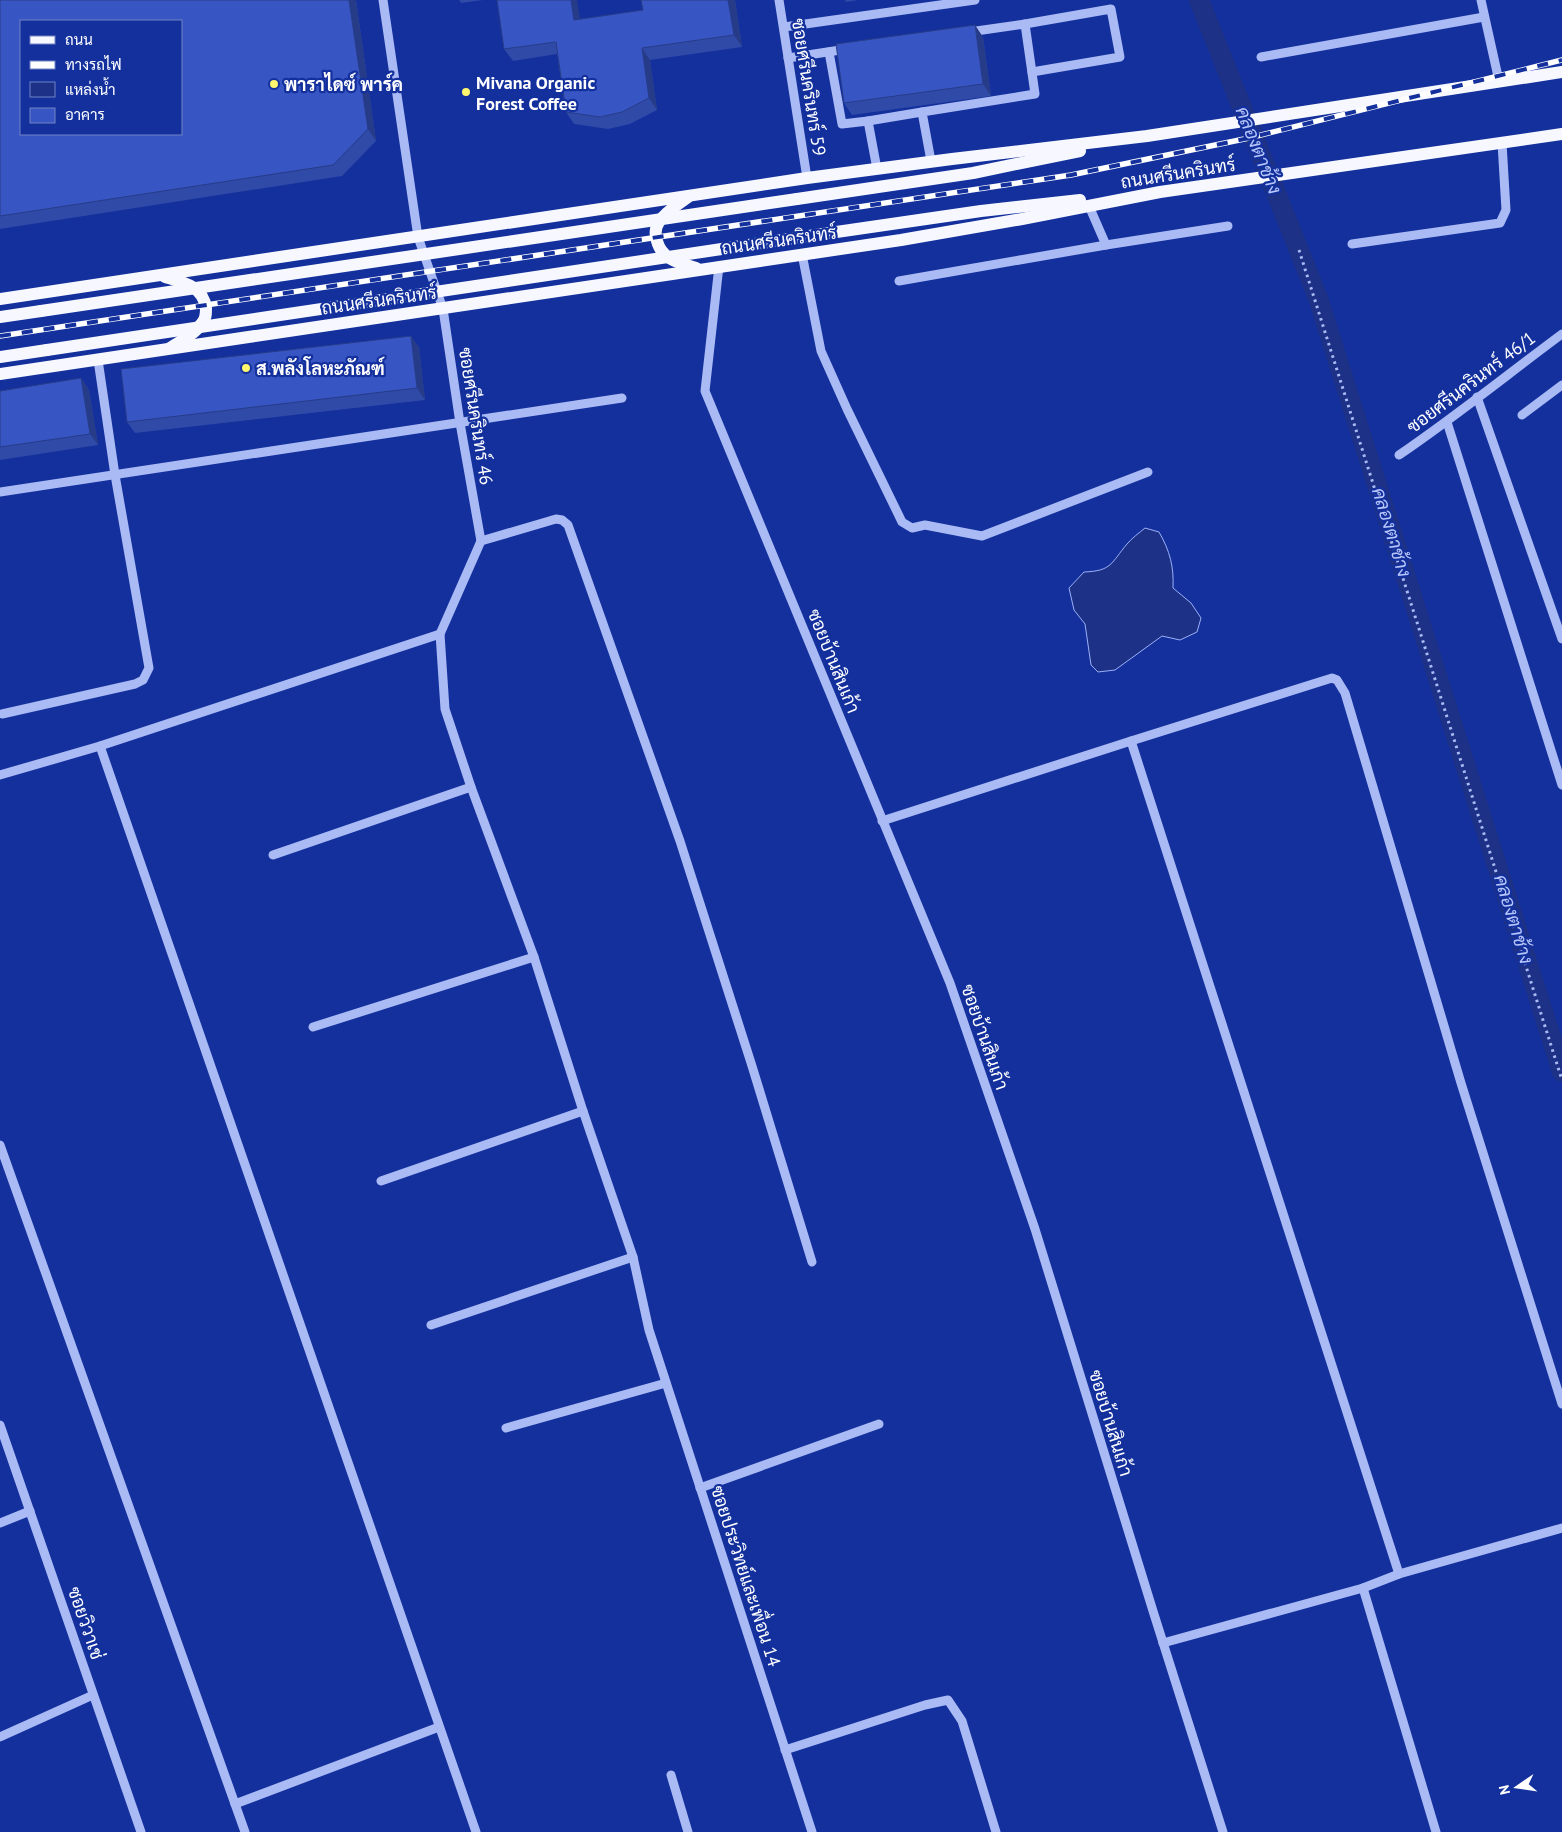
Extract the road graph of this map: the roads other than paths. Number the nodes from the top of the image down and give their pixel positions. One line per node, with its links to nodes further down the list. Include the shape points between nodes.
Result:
1 (383, 0): 28 (street, ซอยศรีนครินทร์ 46)
2 (779, 0): 7 (street, ซอยศรีนครินทร์ 59)
3 (975, 0): 7 (street)
4 (1481, 0): 5 (street)
5 (1484, 18): 11 (street); 15 (street)
6 (1025, 24): 8 (street); 13 (street); 13 (street, via 1112,9 1120,57)
7 (784, 26): 12 (street, ซอยศรีนครินทร์ 59)
8 (957, 34)
9 (859, 48): 10 (street)
10 (830, 52): 12 (street); 17 (street, via 842,124)
11 (1261, 57)
12 (788, 58): 23 (street, ซอยศรีนครินทร์ 59)
13 (1032, 72): 16 (street, via 1035,94)
14 (1562, 72): 15 (main road)
15 (1499, 81): 19 (main road)
16 (922, 112): 17 (street); 21 (street)
17 (868, 121): 22 (street)
18 (1562, 134): 20 (main road, ถนนศรีนครินทร์)
19 (1147, 136): 21 (main road); 38 (main road, bridge, via 1016,165)
20 (1502, 143): 24 (main road, ถนนศรีนครินทร์); 29 (street, via 1506,210 1500,223)
21 (932, 161): 22 (main road)
22 (877, 169): 23 (main road)
23 (807, 178): 25 (main road)
24 (1160, 192): 26 (main road, ถนนศรีนครินทร์); 41 (main road, bridge, via 981,211)
25 (688, 197): 28 (main road); 33 (main road, via 660,220 655,234 664,255)
26 (1089, 206): 30 (street); 31 (main road, ถนนศรีนครินทร์)
27 (1228, 226): 30 (street)
28 (418, 237): 34 (main road); 37 (street, ซอยศรีนครินทร์ 46)
29 (1352, 244)
30 (1106, 245): 35 (street)
31 (802, 254): 32 (main road, ถนนศรีนครินทร์); 51 (street, via 821,351 902,522 907,526 925,525 982,536)
32 (719, 266): 33 (main road, ถนนศรีนครินทร์); 63 (street, ซอยบ้านสินเก้า, via 705,391)
33 (699, 269): 37 (main road, ถนนศรีนครินทร์)
34 (160, 276): 36 (main road); 40 (main road, via 192,286 202,295 206,306 202,324)
35 (899, 281)
36 (0, 299)
37 (443, 309): 40 (main road, ถนนศรีนครินทร์); 49 (street, ซอยศรีนครินทร์ 46)
38 (0, 317)
39 (1562, 334): 45 (street, ซอยศรีนครินทร์ 46/1)
40 (168, 349): 42 (main road, ถนนศรีนครินทร์)
41 (0, 357)
42 (98, 360): 43 (main road, ถนนศรีนครินทร์); 52 (street)
43 (0, 374)
44 (1562, 385): 47 (street)
45 (1477, 397): 48 (street, ซอยศรีนครินทร์ 46/1); 56 (street)
46 (622, 398): 49 (street)
47 (1522, 415)
48 (1447, 422): 50 (street, ซอยศรีนครินทร์ 46/1); 61 (street)
49 (460, 423): 52 (street); 54 (street, ซอยศรีนครินทร์ 46)
50 (1399, 455)
51 (1148, 472)
52 (115, 475): 53 (street); 57 (street, via 149,668 144,680)
53 (0, 492)
54 (481, 541): 55 (street); 71 (street, via 556,519 568,525 680,841)
55 (440, 634): 59 (street); 62 (street, ซอยประวิทย์และเพื่อน 14, via 445,709)
56 (1562, 639)
57 (2, 714)
58 (1131, 741): 63 (street); 74 (street, via 1332,678 1340,684); 82 (street)
59 (100, 746): 60 (street); 86 (street)
60 (0, 775)
61 (1562, 785)
62 (471, 787): 64 (street); 65 (street, ซอยประวิทย์และเพื่อน 14)
63 (882, 822): 84 (street, ซอยบ้านสินเก้า, via 950,983 1035,1229)
64 (273, 855)
65 (534, 957): 66 (street); 67 (street, ซอยประวิทย์และเพื่อน 14)
66 (313, 1027)
67 (583, 1111): 69 (street); 70 (street, ซอยประวิทย์และเพื่อน 14)
68 (0, 1145): 90 (street)
69 (381, 1181)
70 (633, 1257): 72 (street); 73 (street, ซอยประวิทย์และเพื่อน 14, via 649,1330)
71 (812, 1262)
72 (432, 1325)
73 (666, 1383): 77 (street); 78 (street, ซอยประวิทย์และเพื่อน 14)
74 (1562, 1404)
75 (880, 1424): 78 (street)
76 (0, 1425): 79 (street, ซอยวิวาเช่)
77 (506, 1428)
78 (700, 1488): 88 (street, ซอยประวิทย์และเพื่อน 14)
79 (30, 1511): 80 (street); 85 (street, ซอยวิวาเช่)
80 (0, 1523)
81 (1562, 1528): 82 (street)
82 (1399, 1574): 83 (street)
83 (1362, 1588): 84 (street); 98 (street)
84 (1162, 1642): 97 (street, ซอยบ้านสินเก้า)
85 (94, 1695): 87 (street); 91 (street, ซอยวิวาเช่)
86 (440, 1727): 90 (street); 93 (street)
87 (0, 1737)
88 (785, 1750): 95 (street, ซอยประวิทย์และเพื่อน 14); 96 (street, via 948,1700 962,1721)
89 (670, 1775): 94 (street)
90 (235, 1804): 92 (street)
91 (140, 1832)
92 (246, 1832)
93 (476, 1832)
94 (688, 1832)
95 (812, 1832)
96 (996, 1832)
97 (1223, 1832)
98 (1436, 1832)

